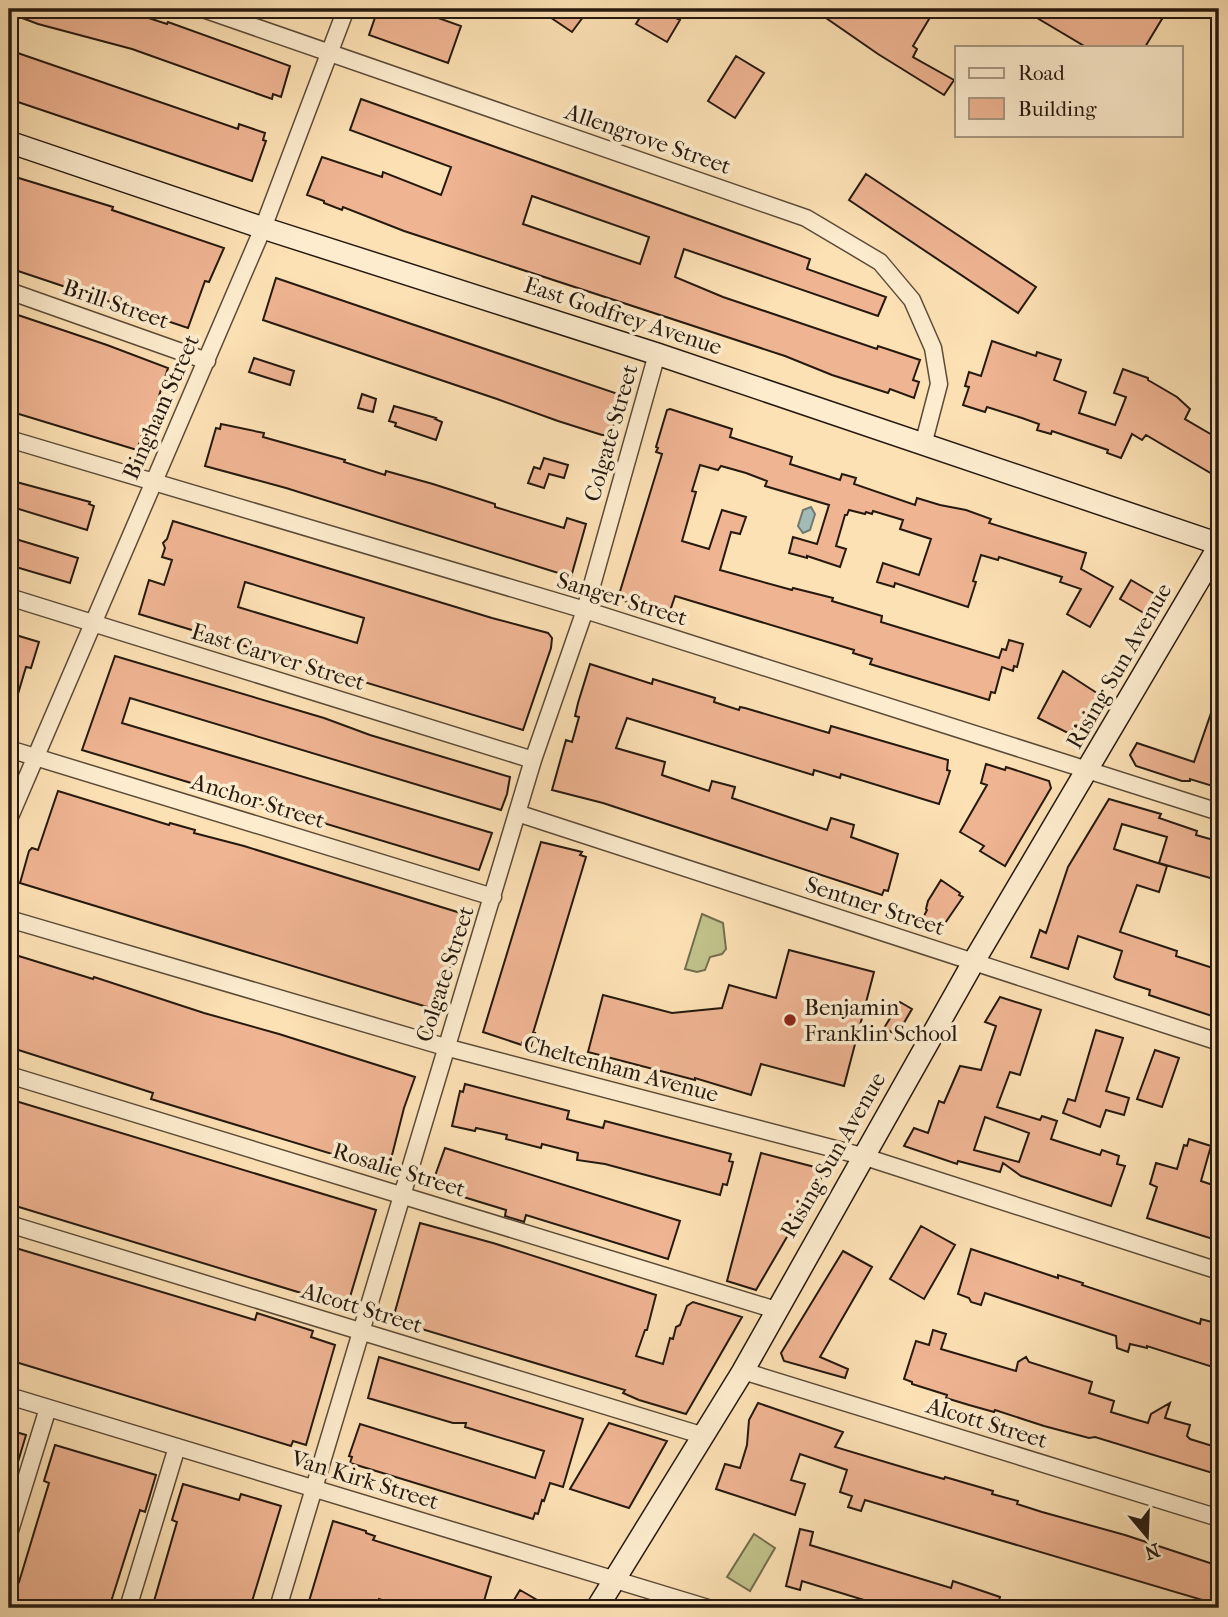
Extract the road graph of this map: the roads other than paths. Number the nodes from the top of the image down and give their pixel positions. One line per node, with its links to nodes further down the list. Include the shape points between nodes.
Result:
1 (203, 9): 3 (street, Allengrove Street)
2 (346, 9): 3 (street, Bingham Street)
3 (330, 51): 5 (street, Bingham Street); 10 (street, Allengrove Street, via 806,218 880,262 912,300 933,348 939,384)
4 (9, 142): 5 (street, East Godfrey Avenue)
5 (264, 228): 7 (street, East Godfrey Avenue); 8 (street, Bingham Street)
6 (9, 291): 8 (street, Brill Street)
7 (657, 354): 10 (street, East Godfrey Avenue); 14 (street, Colgate Street)
8 (207, 361): 11 (street, Bingham Street)
9 (9, 439): 11 (street, Sanger Street)
10 (923, 445): 12 (street, East Godfrey Avenue)
11 (152, 483): 14 (street, Sanger Street); 15 (street, Bingham Street)
12 (1219, 545): 19 (street, Rising Sun Avenue)
13 (9, 597): 15 (street, East Carver Street)
14 (585, 610): 18 (street, Colgate Street); 19 (street, Sanger Street)
15 (93, 622): 17 (street, Bingham Street); 18 (street, East Carver Street)
16 (9, 749): 17 (street, Anchor Street)
17 (35, 757): 22 (street, Bingham Street); 23 (street, Anchor Street)
18 (533, 760): 21 (street, Colgate Street)
19 (1089, 770): 20 (street, Sanger Street); 25 (street, Rising Sun Avenue)
20 (1219, 812)
21 (517, 813): 23 (street, Colgate Street); 25 (street, Sentner Street)
22 (9, 819)
23 (493, 897): 27 (street, Colgate Street)
24 (9, 919): 27 (street, Cheltenham Avenue)
25 (974, 961): 26 (street, Sentner Street); 29 (street, Rising Sun Avenue)
26 (1219, 1042)
27 (445, 1047): 29 (street, Cheltenham Avenue); 30 (street, Colgate Street)
28 (9, 1074): 30 (street, Rosalie Street)
29 (862, 1156): 32 (street, Cheltenham Avenue); 33 (street, Rising Sun Avenue)
30 (401, 1194): 33 (street, Rosalie Street); 34 (street, Colgate Street)
31 (9, 1224): 34 (street, Alcott Street)
32 (1219, 1272)
33 (776, 1310): 35 (street, Rising Sun Avenue)
34 (361, 1332): 38 (street, Alcott Street); 40 (street, Colgate Street)
35 (743, 1371): 38 (street, Rising Sun Avenue); 41 (street, Alcott Street)
36 (9, 1395): 37 (street, Van Kirk Street)
37 (48, 1408): 39 (street, Van Kirk Street); 42 (street)
38 (701, 1435): 43 (street, Rising Sun Avenue)
39 (177, 1447): 40 (street, Van Kirk Street); 44 (street)
40 (314, 1489): 43 (street, Van Kirk Street); 45 (street, Colgate Street)
41 (1219, 1518)
42 (9, 1534)
43 (613, 1579): 46 (street, Rising Sun Avenue); 47 (street, Van Kirk Street)
44 (128, 1608)
45 (278, 1608)
46 (597, 1608)
47 (708, 1608)

